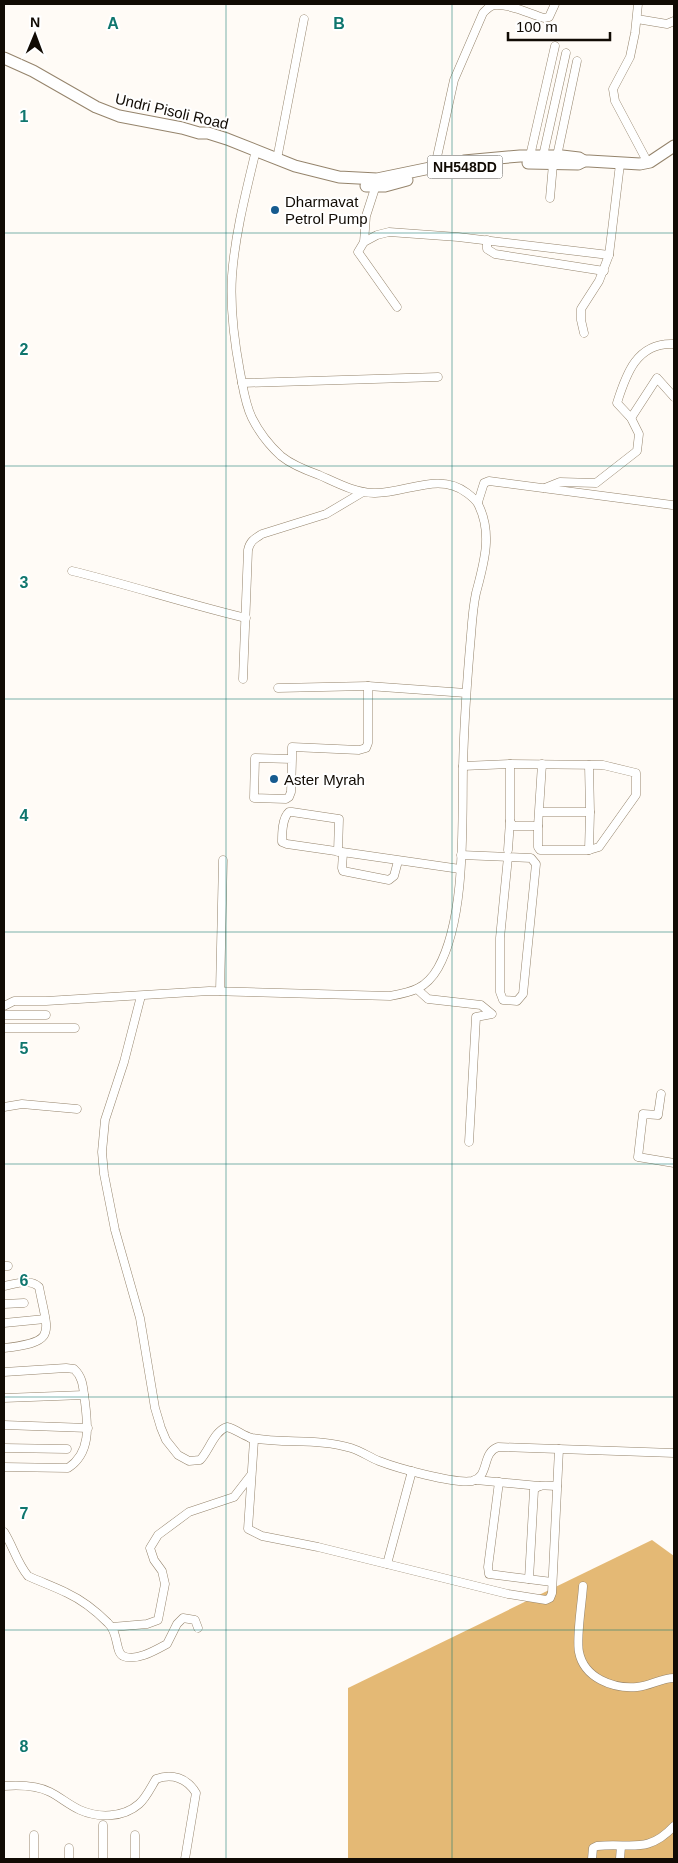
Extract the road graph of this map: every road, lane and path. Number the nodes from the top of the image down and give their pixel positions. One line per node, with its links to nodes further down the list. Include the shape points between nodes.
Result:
1 (555, 4): 16 (street, via 549,17 544,18 496,4 483,14 454,80)
2 (638, 4): 4 (street)
3 (304, 19): 13 (street)
4 (637, 19): 5 (street); 11 (street, via 630,57 613,89 615,101)
5 (674, 22)
6 (555, 46): 12 (street)
7 (566, 53): 12 (street)
8 (4, 58): 10 (highway, Undri Pisoli Road / NH548DD, via 118,116 208,133)
9 (577, 61): 14 (street)
10 (255, 153): 13 (highway, Undri Pisoli Road / NH548DD); 17 (highway, NH548DD, via 305,175); 28 (street, via 232,277 233,333)
11 (660, 155): 15 (highway, NH548DD)
12 (536, 158): 14 (highway, NH548DD); 16 (highway, NH548DD, via 490,158)
13 (276, 159): 17 (highway, Undri Pisoli Road / NH548DD)
14 (555, 160): 15 (highway, NH548DD, via 579,158); 19 (street)
15 (620, 164): 22 (street)
16 (435, 170): 18 (highway, NH548DD)
17 (343, 181): 18 (highway, NH548DD)
18 (377, 183): 21 (street, via 366,216)
19 (550, 198)
20 (487, 240): 21 (street, via 389,232); 22 (street); 23 (street, via 487,249 495,254)
21 (364, 242): 24 (street, via 358,252)
22 (609, 255): 23 (street)
23 (604, 271): 25 (street, via 581,310)
24 (397, 307)
25 (584, 333)
26 (674, 344): 30 (street, via 649,348 635,361 625,378 617,404)
27 (438, 378): 28 (street)
28 (242, 382): 32 (street, via 251,417 280,455 294,466)
29 (674, 397): 30 (street, via 657,378)
30 (631, 418): 31 (street, via 639,434 637,451 596,483 560,482)
31 (543, 488): 33 (street, via 486,481); 34 (street)
32 (363, 492): 33 (street, via 377,494 415,486 450,484); 36 (street, via 326,514 253,539 248,550)
33 (478, 502): 40 (street, via 487,550 472,617)
34 (672, 505)
35 (72, 571): 36 (street)
36 (246, 618): 37 (street)
37 (243, 679)
38 (368, 686): 39 (street); 40 (street); 41 (street, via 366,748 292,747)
39 (278, 688)
40 (466, 693): 45 (street)
41 (292, 759): 41 (street, via 255,758 254,798 289,797)
42 (510, 764): 43 (street); 45 (street); 48 (street)
43 (542, 764): 44 (street); 46 (street)
44 (589, 765): 47 (street); 50 (street, via 636,772 636,795 599,847)
45 (463, 766): 53 (street)
46 (540, 812): 47 (street); 49 (street)
47 (590, 812): 50 (street)
48 (510, 821): 49 (street, via 513,826); 52 (street)
49 (538, 826): 50 (street, via 540,850)
50 (590, 850)
51 (340, 852): 51 (street, via 282,842 285,815 292,812 339,819); 55 (street); 55 (street, via 343,871 389,880 394,876)
52 (508, 853): 52 (street, via 500,938 500,992 504,1000 517,1002 523,994 536,868 531,858); 53 (street)
53 (461, 855): 56 (street)
54 (223, 860): 58 (street)
55 (398, 861): 56 (street)
56 (460, 869): 57 (street, via 449,939 438,967 426,984)
57 (418, 989): 58 (street, via 390,996); 68 (street, via 428,999 481,1005 492,1014 476,1017)
58 (220, 991): 59 (street)
59 (141, 996): 60 (street, via 14,1001); 81 (street, via 105,1120 102,1152 113,1224 140,1318 155,1408 166,1440 178,1455 189,1461 200,1460 224,1428 231,1428)
60 (4, 1006)
61 (4, 1015): 62 (street)
62 (46, 1015)
63 (4, 1028): 64 (street)
64 (75, 1028)
65 (661, 1094): 69 (street, via 658,1116 643,1114 638,1157)
66 (4, 1107): 67 (street, via 22,1104)
67 (77, 1109)
68 (469, 1142)
69 (674, 1163)
70 (4, 1286): 73 (street, via 30,1282 39,1287)
71 (24, 1303): 72 (street)
72 (4, 1304)
73 (45, 1319): 74 (street); 75 (street, via 46,1331 42,1339)
74 (4, 1323)
75 (4, 1348)
76 (4, 1372): 77 (street, via 74,1369 82,1378)
77 (84, 1396): 78 (street); 80 (street)
78 (4, 1398)
79 (4, 1425): 80 (street)
80 (88, 1428): 86 (street, via 80,1458 68,1468)
81 (250, 1438): 87 (street, via 350,1448); 88 (street, via 254,1440)
82 (4, 1448): 83 (street)
83 (66, 1449)
84 (559, 1449): 85 (street); 89 (street, via 495,1448 488,1455 483,1474); 92 (street)
85 (674, 1452)
86 (4, 1467)
87 (412, 1472): 89 (street, via 462,1481); 94 (street)
88 (251, 1474): 94 (street, via 248,1529 262,1536); 98 (street, via 234,1497 189,1512 158,1535 150,1548 165,1584 158,1620)
89 (476, 1480): 90 (street)
90 (498, 1482): 91 (street); 95 (street, via 488,1571 496,1576)
91 (538, 1486): 92 (street); 95 (street, via 534,1490)
92 (558, 1486): 96 (street)
93 (4, 1532): 98 (street, via 28,1576 84,1602)
94 (387, 1564): 96 (street, via 542,1600 550,1598)
95 (529, 1579): 96 (street)
96 (552, 1582)
97 (583, 1586): 100 (street, via 579,1651 585,1667 596,1677 616,1686 639,1687)
98 (112, 1628): 99 (street, via 121,1655 131,1658 167,1644 183,1618 195,1620)
99 (198, 1628)
100 (674, 1678)
101 (4, 1786): 112 (street, via 37,1787 50,1791 80,1810 103,1815 131,1810 141,1803 156,1779 171,1776 182,1779 194,1789 196,1798)
102 (103, 1825): 110 (street)
103 (674, 1826): 106 (street, via 650,1843)
104 (34, 1835): 108 (street)
105 (135, 1835): 111 (street)
106 (621, 1846): 113 (street, via 597,1846 593,1848); 114 (street)
107 (69, 1848): 109 (street)
108 (34, 1859)
109 (69, 1859)
110 (102, 1859)
111 (135, 1859)
112 (185, 1859)
113 (592, 1859)
114 (620, 1859)

